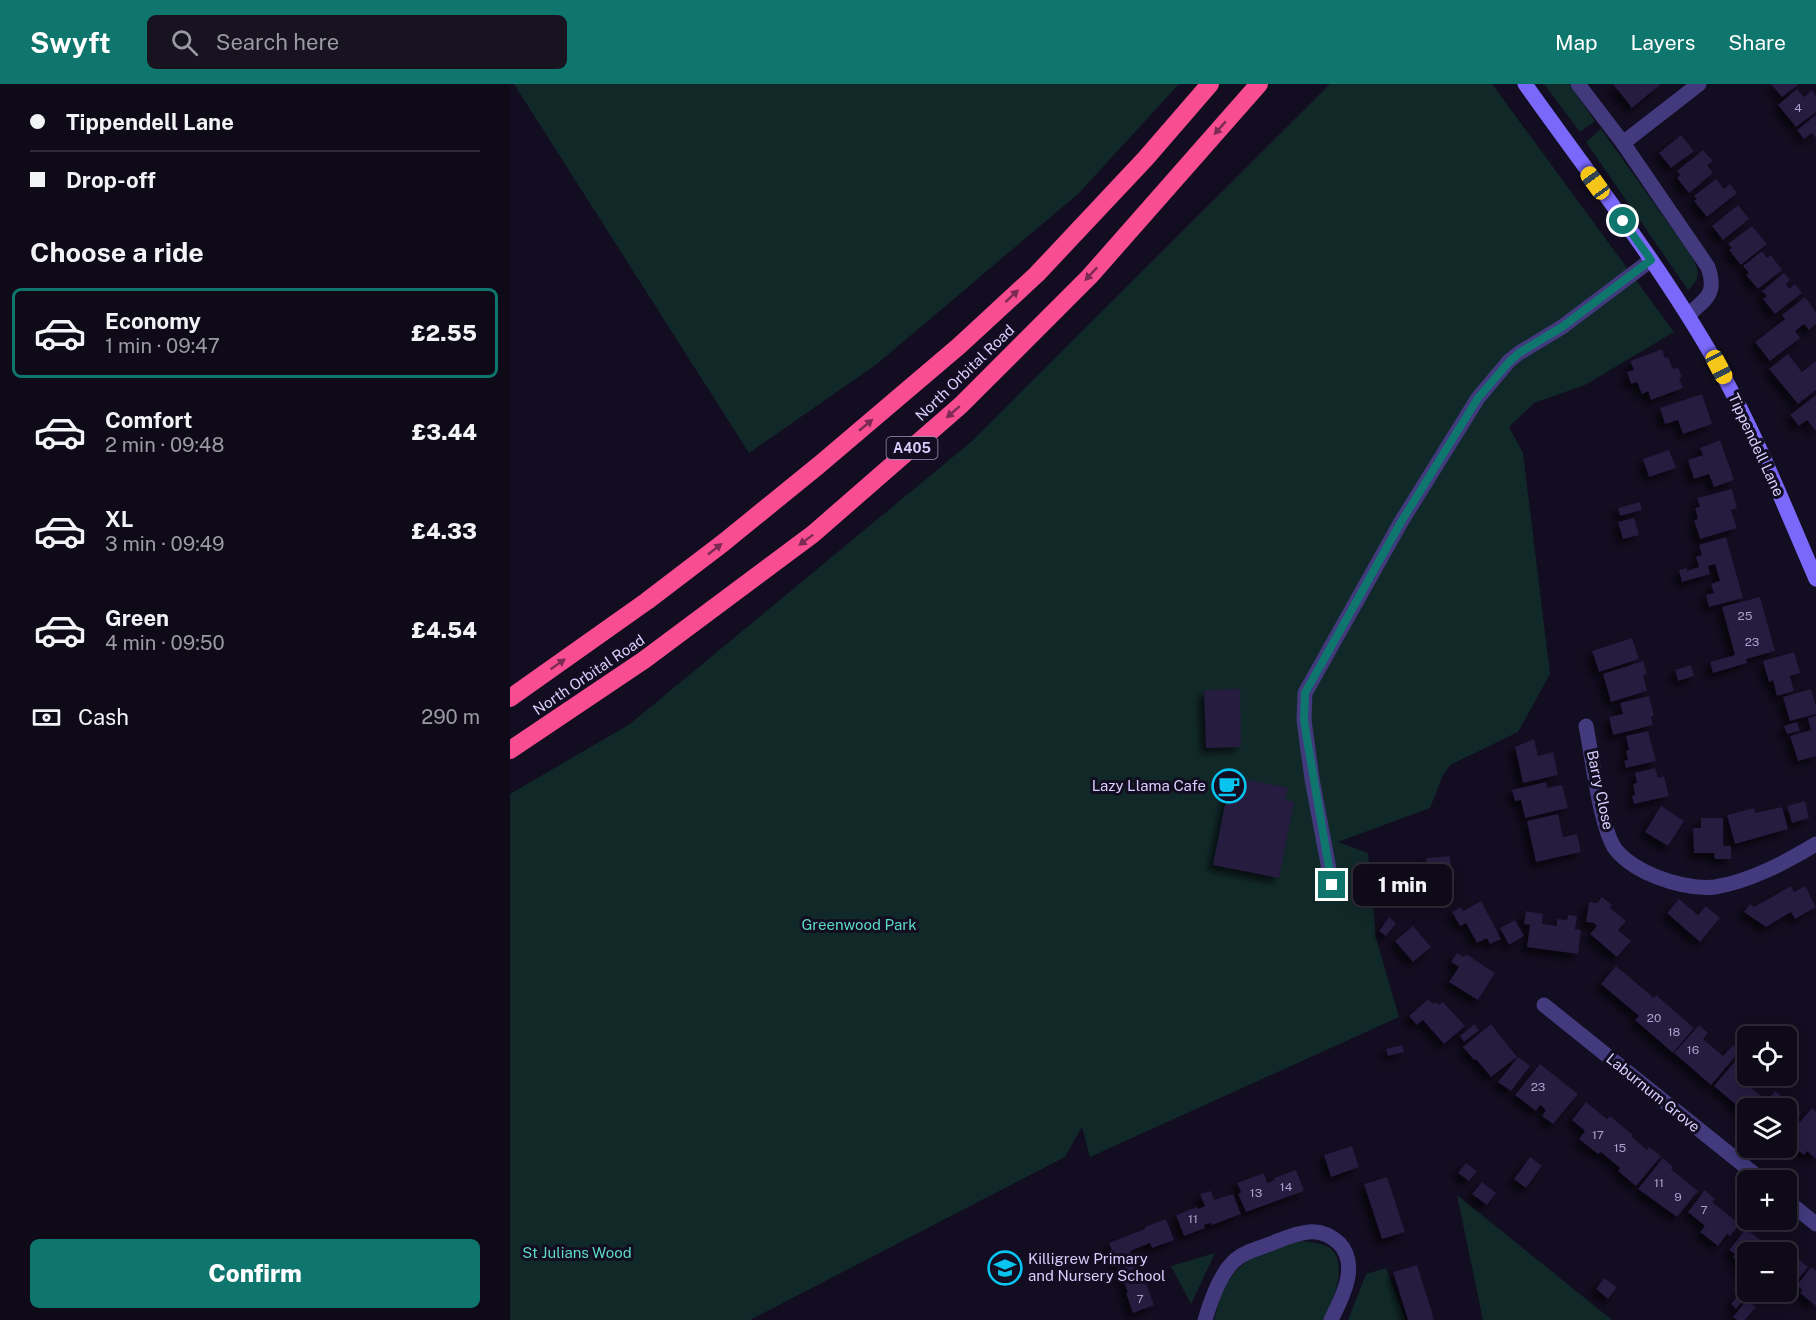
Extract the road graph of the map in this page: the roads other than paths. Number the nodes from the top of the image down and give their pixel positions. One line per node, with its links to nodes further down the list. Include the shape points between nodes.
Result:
1 (1210, 84): 10 (highway, North Orbital Road, one-way to 1, via 723,543 959,345 1037,274)
2 (1259, 84): 12 (highway, North Orbital Road / A405, one-way to 12, via 1090,276 961,405 813,534 644,660)
3 (1525, 84): 7 (street, Tippendell Lane)
4 (1578, 84): 6 (street)
5 (1699, 84): 6 (street)
6 (1623, 143): 8 (street, via 1708,267 1713,286)
7 (1651, 260): 8 (street, Tippendell Lane); 14 (street, via 1562,327 1519,353 1478,398 1401,522 1305,693 1304,720)
8 (1688, 315): 9 (street, Tippendell Lane, via 1746,417)
9 (1816, 579)
10 (510, 698)
11 (1586, 726): 13 (street, Barry Close, via 1609,835 1630,863 1648,874 1696,887 1716,886 1768,870)
12 (510, 750)
13 (1816, 844)
14 (1332, 885)
15 (1544, 1005): 16 (street, Laburnum Grove)
16 (1750, 1170)
17 (1797, 1209): 18 (street)
18 (1816, 1224)
19 (1205, 1320): 20 (street, via 1224,1274 1236,1259 1290,1236 1311,1232 1334,1239 1347,1257 1346,1286)
20 (1330, 1320)

